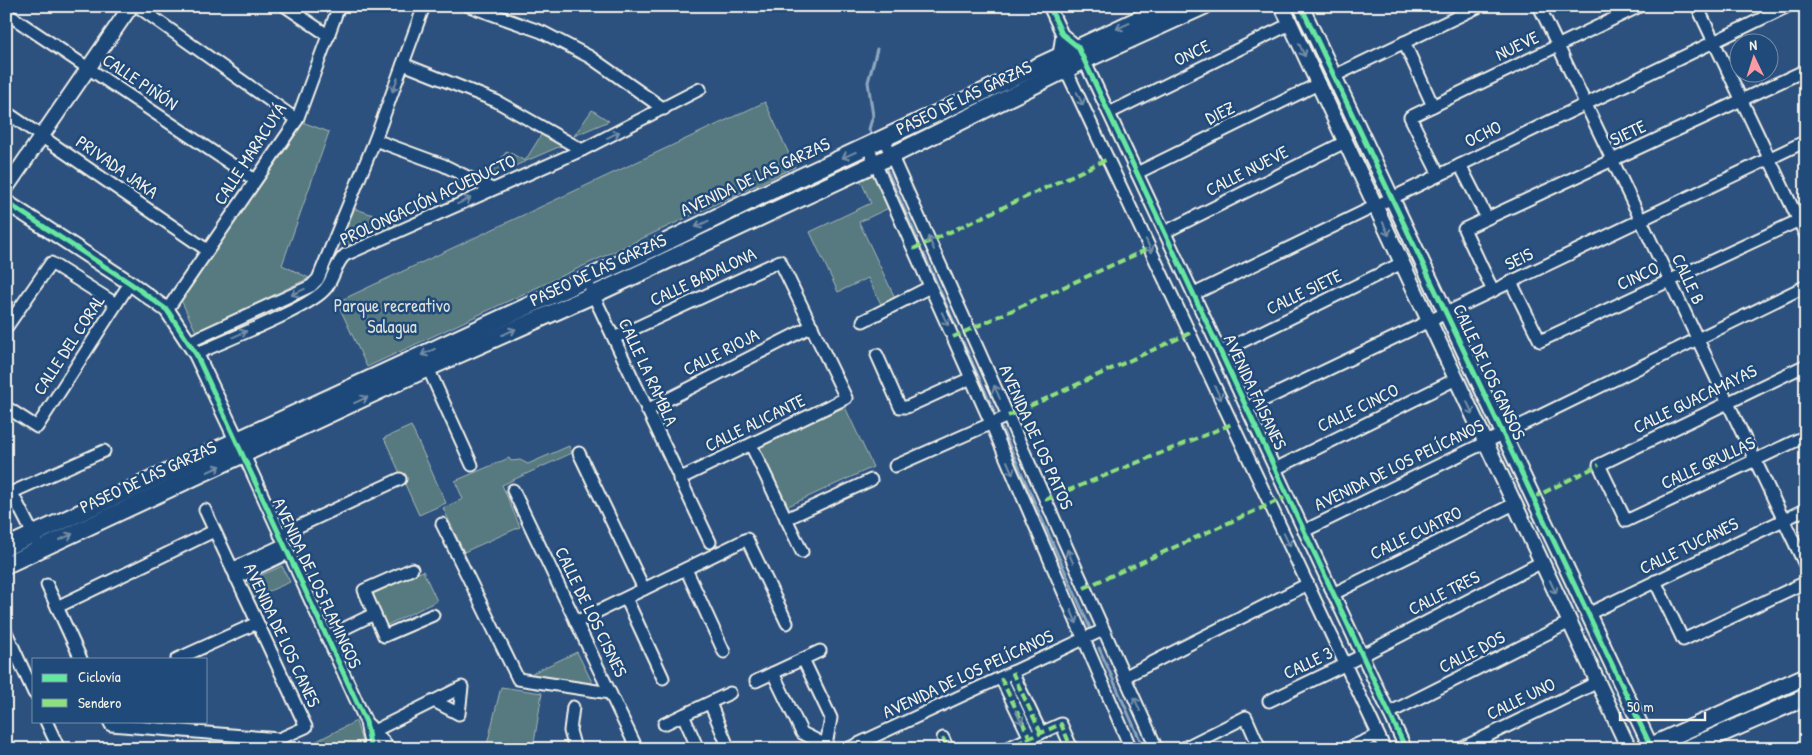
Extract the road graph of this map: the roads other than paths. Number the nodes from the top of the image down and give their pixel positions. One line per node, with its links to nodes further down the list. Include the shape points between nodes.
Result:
1 (131, 6): 27 (street)
2 (137, 6): 38 (street)
3 (285, 6): 20 (street)
4 (339, 6): 20 (street, CALLE MARACUYÁ)
5 (424, 6): 26 (street, PROLONGACIÓN ACUEDUCTO)
6 (469, 6): 35 (street, via 542,32 590,57)
7 (1049, 6): 19 (street)
8 (1167, 6): 24 (main road, AVENIDA DE LAS GARZAS, one-way to 24)
9 (1204, 6): 24 (main road)
10 (1282, 6): 18 (street)
11 (1301, 6): 29 (street, CALLE DE LOS GANSOS)
12 (1480, 6): 21 (street)
13 (1539, 6): 23 (street, CALLE B)
14 (1640, 6): 23 (street, NUEVE)
15 (1697, 6): 22 (street)
16 (1788, 6): 22 (street, OCHO)
17 (6, 13): 27 (street, CALLE PIÑÓN)
18 (1290, 24): 30 (street, one-way to 30); 37 (street, ONCE)
19 (1062, 34): 24 (street); 25 (street)
20 (329, 36): 38 (street, CALLE MARACUYÁ)
21 (1404, 42): 29 (street); 34 (street)
22 (1713, 43): 32 (street); 33 (street, OCHO)
23 (1558, 46): 33 (street, CALLE B); 34 (street, NUEVE)
24 (1081, 54): 25 (main road, AVENIDA DE LAS GARZAS); 37 (street, AVENIDA FAISANES)
25 (1063, 62): 40 (main road, AVENIDA DE LAS GARZAS); 46 (main road, PASEO DE LAS GARZAS); 140 (street, AVENIDA FAISANES, one-way to 140)
26 (403, 64): 41 (street, PROLONGACIÓN ACUEDUCTO, one-way to 41); 45 (street, via 496,100)
27 (88, 68): 39 (street); 53 (street, CALLE PIÑÓN)
28 (1806, 70): 32 (street, SIETE)
29 (1334, 76): 56 (street, CALLE DE LOS GANSOS)
30 (1318, 84): 43 (street); 51 (street, DIEZ)
31 (700, 89): 35 (street, PROLONGACIÓN ACUEDUCTO)
32 (1742, 100): 47 (street); 48 (street, SIETE)
33 (1585, 104): 48 (street, CALLE B); 50 (street, OCHO)
34 (1433, 106): 52 (street, NUEVE, via 1410,117)
35 (664, 109): 45 (street, PROLONGACIÓN ACUEDUCTO, one-way to 35)
36 (6, 112): 39 (street, PRIVADA JAKA)
37 (1109, 113): 51 (street, AVENIDA FAISANES)
38 (297, 120): 53 (street, CALLE MARACUYÁ)
39 (42, 136): 54 (street); 64 (street, PRIVADA JAKA)
40 (884, 139): 44 (main road, AVENIDA DE LAS GARZAS); 46 (street, AVENIDA DE LOS PATOS)
41 (375, 140): 55 (street, via 443,165); 66 (street, PROLONGACIÓN ACUEDUCTO)
42 (1806, 141): 47 (street, SEIS)
43 (1345, 142): 58 (street); 62 (street, CALLE NUEVE)
44 (868, 147): 49 (street, AVENIDA DE LOS PATOS); 67 (main road, AVENIDA DE LAS GARZAS, one-way to 67)
45 (582, 150): 55 (street, PROLONGACIÓN ACUEDUCTO)
46 (892, 156): 49 (main road, PASEO DE LAS GARZAS); 98 (street, AVENIDA DE LOS PATOS, one-way to 46)
47 (1770, 158): 60 (street); 61 (street, SEIS)
48 (1612, 160): 59 (street, SIETE); 61 (street, CALLE B)
49 (876, 162): 72 (street, AVENIDA DE LOS PATOS); 75 (main road, PASEO DE LAS GARZAS)
50 (1460, 165): 52 (street, OCHO); 59 (street)
51 (1137, 173): 62 (street, AVENIDA FAISANES)
52 (1439, 175): 56 (street, OCHO)
53 (255, 180): 64 (street, CALLE MARACUYÁ)
54 (6, 188)
55 (492, 189): 66 (street, PROLONGACIÓN ACUEDUCTO, one-way to 55, via 345,255)
56 (1392, 198): 58 (street, OCHO); 80 (street, CALLE DE LOS GANSOS)
57 (6, 202): 70 (street)
58 (1375, 206): 65 (street, one-way to 65); 74 (street, OCHO)
59 (1487, 218): 73 (street, SIETE, via 1464,229)
60 (1802, 219): 63 (street); 68 (street, CINCO)
61 (1640, 220): 68 (street, CALLE B); 69 (street, SEIS)
62 (1165, 232): 74 (street, AVENIDA FAISANES)
63 (1806, 236)
64 (207, 250): 78 (street, CALLE MARACUYÁ)
65 (1402, 263): 81 (street); 88 (street, CALLE SIETE)
66 (328, 272): 76 (street, PROLONGACIÓN ACUEDUCTO, one-way to 76, via 310,286); 79 (street, PROLONGACIÓN ACUEDUCTO, via 327,288)
67 (586, 279): 75 (street, CALLE LA RAMBLA); 102 (main road, AVENIDA DE LAS GARZAS, one-way to 102)
68 (1669, 281): 69 (street, CINCO, via 1540,341); 86 (street, CALLE B)
69 (1511, 282): 73 (street, SEIS)
70 (130, 283): 77 (street, CALLE DEL CORAL); 78 (street)
71 (1806, 286): 86 (street, AVENIDA DE LOS PELÍCANOS)
72 (930, 287): 82 (street); 92 (street, AVENIDA DE LOS PATOS, one-way to 92)
73 (1493, 291): 80 (street, SEIS)
74 (1194, 294): 88 (street, AVENIDA FAISANES)
75 (593, 295): 85 (street, CALLE LA RAMBLA); 91 (main road, PASEO DE LAS GARZAS, one-way to 75)
76 (282, 299): 79 (street); 87 (street, PROLONGACIÓN ACUEDUCTO)
77 (116, 304): 84 (street, via 51,263); 95 (street, CALLE DEL CORAL, via 37,427)
78 (167, 310): 87 (street)
79 (288, 312): 87 (street, PROLONGACIÓN ACUEDUCTO, one-way to 79)
80 (1446, 313): 81 (street, SEIS); 100 (street, CALLE DE LOS GANSOS)
81 (1429, 321): 93 (street); 96 (street, SEIS)
82 (863, 322)
83 (812, 326): 85 (street, CALLE BADALONA, via 780,261); 97 (street, CALLE RIOJA); 104 (street, CALLE ALICANTE, via 846,398)
84 (6, 328)
85 (614, 338): 97 (street, CALLE LA RAMBLA)
86 (1697, 339): 94 (street, CALLE B); 100 (street, AVENIDA DE LOS PELÍCANOS)
87 (193, 348): 102 (street)
88 (1221, 352): 96 (street, AVENIDA FAISANES)
89 (877, 355): 92 (street, via 900,407 907,407)
90 (1806, 365): 94 (street, CALLE GUACAMAYAS)
91 (428, 368): 107 (main road, PASEO DE LAS GARZAS, one-way to 91); 109 (street)
92 (971, 378): 99 (street, AVENIDA DE LOS PATOS)
93 (1456, 379): 103 (street, one-way to 103); 111 (street, CALLE CINCO)
94 (1728, 403): 108 (street, CALLE B); 122 (street, CALLE GUACAMAYAS, via 1599,465)
95 (6, 407)
96 (1247, 408): 111 (street, AVENIDA FAISANES)
97 (647, 410): 113 (street, CALLE LA RAMBLA)
98 (1008, 416): 99 (street); 153 (street, AVENIDA DE LOS PATOS, one-way to 98)
99 (991, 423): 110 (street); 156 (street, AVENIDA DE LOS PATOS, one-way to 156)
100 (1503, 434): 103 (street, AVENIDA DE LOS PELÍCANOS); 146 (street, CALLE DE LOS GANSOS)
101 (1806, 436): 108 (street, CALLE GRULLAS)
102 (236, 440): 107 (street); 126 (main road, AVENIDA DE LAS GARZAS)
103 (1486, 442): 117 (street); 125 (street, AVENIDA DE LOS PELÍCANOS)
104 (751, 445): 113 (street, CALLE ALICANTE); 120 (street)
105 (104, 450): 116 (street)
106 (579, 453): 142 (street)
107 (244, 455): 128 (street, AVENIDA DE LOS FLAMINGOS); 130 (main road, PASEO DE LAS GARZAS, one-way to 107)
108 (1755, 461): 121 (street, CALLE B); 122 (street, CALLE GRULLAS)
109 (472, 466)
110 (896, 466)
111 (1275, 468): 125 (street, AVENIDA FAISANES)
112 (400, 479): 128 (street)
113 (679, 479): 127 (street, CALLE LA RAMBLA)
114 (871, 480): 120 (street)
115 (513, 490): 149 (street, CALLE DE LOS CISNES)
116 (9, 494): 126 (street)
117 (1514, 504): 132 (street); 143 (street, CALLE CUATRO)
118 (1806, 509): 121 (street, CALLE TUCANES)
119 (205, 510): 124 (street, AVENIDA DE LOS CANES)
120 (786, 519): 131 (street)
121 (1783, 520): 134 (street, CALLE B); 138 (street, CALLE TUCANES)
122 (1626, 521)
123 (442, 524): 173 (street, via 518,679)
124 (214, 531): 137 (street, AVENIDA DE LOS CANES); 145 (street)
125 (1304, 531): 143 (street, AVENIDA FAISANES)
126 (32, 534): 129 (main road, AVENIDA DE LAS GARZAS); 130 (street)
127 (710, 542)
128 (284, 544): 137 (street); 155 (street, AVENIDA DE LOS FLAMINGOS)
129 (6, 547)
130 (41, 549): 133 (main road, PASEO DE LAS GARZAS)
131 (802, 552)
132 (1542, 562): 150 (street, one-way to 150); 159 (street, CALLE TRES)
133 (6, 565)
134 (1806, 567)
135 (412, 569): 148 (street, via 364,590)
136 (686, 569): 142 (street); 152 (street, via 747,539); 158 (street)
137 (234, 573): 151 (street, AVENIDA DE LOS CANES)
138 (1654, 582): 139 (street, via 1683,640); 146 (street, CALLE TUCANES)
139 (1806, 582)
140 (1308, 584): 163 (street, AVENIDA FAISANES); 167 (street)
141 (47, 585): 145 (street)
142 (644, 590): 144 (street)
143 (1333, 594): 159 (street, AVENIDA FAISANES)
144 (626, 598): 149 (street); 168 (street)
145 (57, 608): 160 (street)
146 (1588, 614): 191 (street, CALLE DE LOS GANSOS)
147 (433, 615): 148 (street, via 384,636)
148 (376, 618): 155 (street)
149 (576, 622): 173 (street, CALLE DE LOS CISNES)
150 (1570, 622): 171 (street); 180 (street, CALLE DOS)
151 (257, 623): 161 (street); 183 (street, AVENIDA DE LOS CANES, via 306,728 279,739 111,725)
152 (787, 623)
153 (1104, 630): 156 (street, AVENIDA DE LOS PELÍCANOS); 167 (street, AVENIDA DE LOS PATOS)
154 (6, 632): 172 (street)
155 (328, 640): 185 (street, AVENIDA DE LOS FLAMINGOS)
156 (1083, 640): 164 (street, AVENIDA DE LOS PELÍCANOS); 203 (street, AVENIDA DE LOS PATOS)
157 (820, 651): 162 (street)
158 (724, 652)
159 (1362, 654): 163 (street, CALLE 3); 180 (street, AVENIDA FAISANES)
160 (81, 658)
161 (179, 658)
162 (803, 659): 165 (street); 190 (street, via 831,718)
163 (1345, 664): 177 (street, CALLE 3); 187 (street, AVENIDA FAISANES)
164 (1012, 672): 169 (street, AVENIDA DE LOS PELÍCANOS); 186 (street)
165 (773, 673): 170 (street); 190 (street, via 802,733)
166 (1806, 676): 191 (main road)
167 (1124, 677): 204 (street, AVENIDA DE LOS PATOS, one-way to 167)
168 (663, 678)
169 (1001, 678): 189 (street, one-way to 189); 199 (street, AVENIDA DE LOS PELÍCANOS)
170 (756, 681)
171 (1598, 682): 210 (street, CALLE UNO); 211 (street)
172 (32, 689)
173 (610, 693): 196 (street, CALLE DE LOS CISNES)
174 (730, 693): 178 (street)
175 (1806, 697): 212 (main road)
176 (434, 701): 185 (street)
177 (1269, 701)
178 (710, 703): 181 (street); 198 (street)
179 (573, 708): 195 (street, via 570,731)
180 (1389, 712): 209 (street, AVENIDA FAISANES)
181 (683, 715): 184 (street); 197 (street)
182 (46, 722): 192 (street)
183 (110, 722)
184 (664, 724)
185 (369, 729): 193 (street, AVENIDA DE LOS FLAMINGOS); 194 (street, AVENIDA DE LOS FLAMINGOS)
186 (1042, 733): 189 (street); 202 (street, via 1061,724)
187 (1378, 735): 207 (street); 208 (street, AVENIDA FAISANES)
188 (943, 738): 200 (street)
189 (1030, 738): 201 (street)
190 (828, 747)
191 (1649, 748)
192 (59, 749)
193 (371, 749)
194 (390, 749)
195 (575, 749)
196 (637, 749)
197 (698, 749)
198 (729, 749)
199 (847, 749)
200 (948, 749)
201 (1005, 749)
202 (1072, 749)
203 (1130, 749)
204 (1156, 749)
205 (1182, 749): 206 (street, via 1246,717)
206 (1260, 749)
207 (1347, 749)
208 (1385, 749)
209 (1406, 749)
210 (1460, 749)
211 (1629, 749)
212 (1686, 749)

